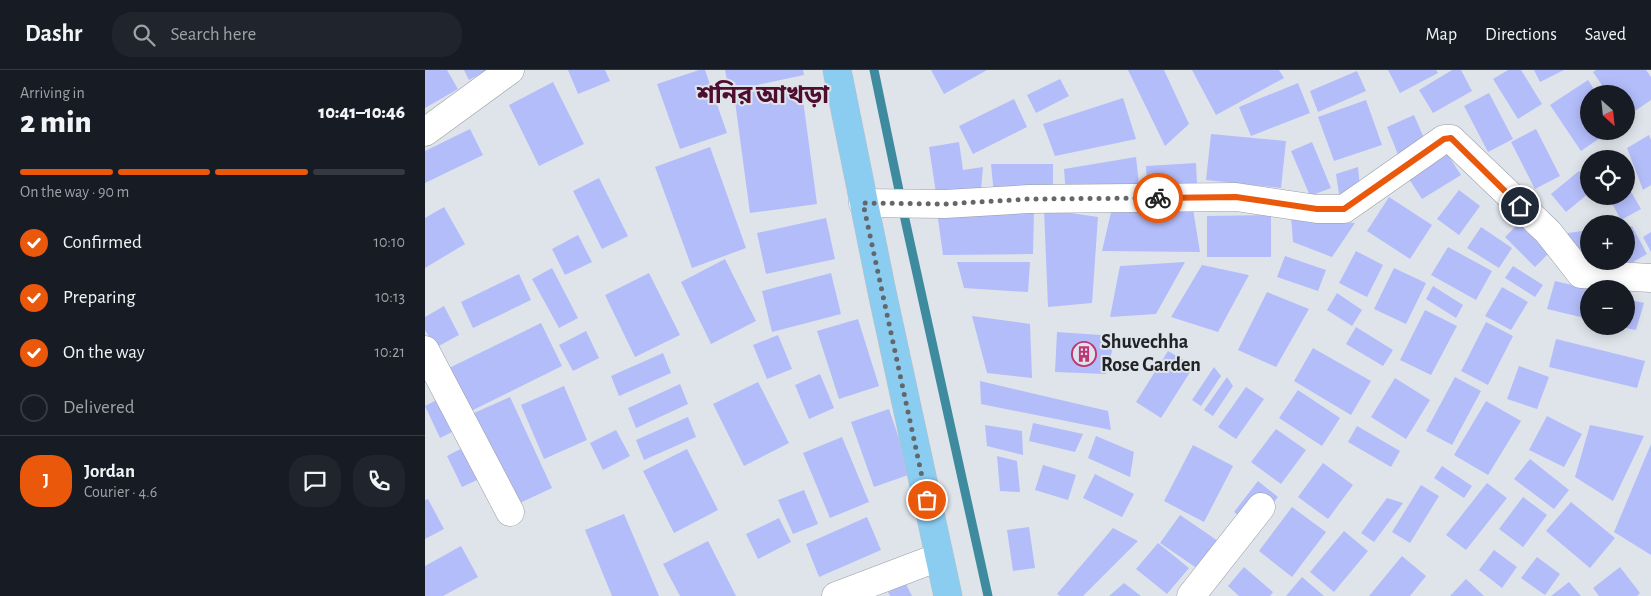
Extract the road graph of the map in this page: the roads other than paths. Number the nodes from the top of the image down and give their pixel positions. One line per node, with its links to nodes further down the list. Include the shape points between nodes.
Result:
1 (510, 70): 3 (street)
2 (837, 70): 4 (main road)
3 (425, 132)
4 (875, 203): 5 (street, via 1236,197 1317,209 1344,209 1444,139 1451,138 1548,232 1581,274); 9 (main road)
5 (1651, 278)
6 (425, 350): 8 (street)
7 (1261, 507): 12 (street)
8 (510, 512)
9 (939, 557): 10 (street); 11 (main road)
10 (837, 596)
11 (948, 596)
12 (1191, 596)

